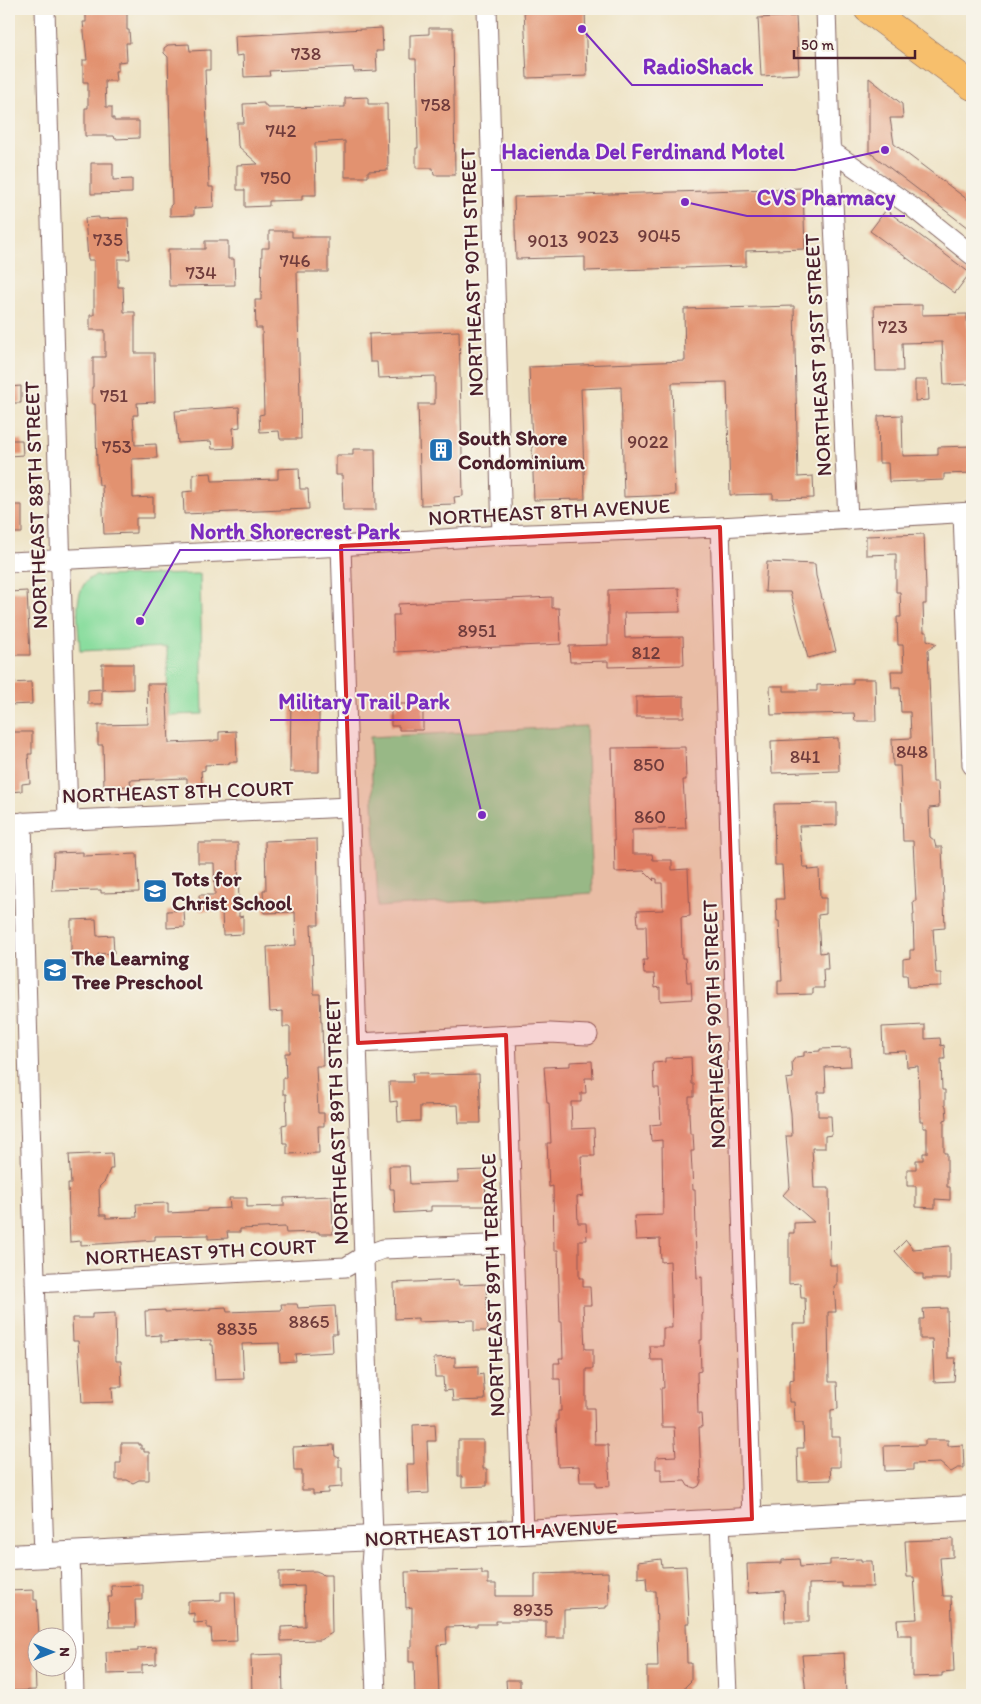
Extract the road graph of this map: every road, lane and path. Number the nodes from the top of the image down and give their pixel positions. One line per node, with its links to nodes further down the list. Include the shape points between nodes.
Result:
1 (44, 9): 13 (street, NORTHEAST 88TH STREET)
2 (487, 9): 11 (street, NORTHEAST 90TH STREET)
3 (826, 9): 6 (street, NORTHEAST 91ST STREET)
4 (868, 9): 5 (main road)
5 (972, 86)
6 (830, 150): 7 (street, via 912,207); 9 (street, NORTHEAST 91ST STREET)
7 (972, 255)
8 (968, 512): 9 (street, NORTHEAST 8TH AVENUE); 15 (street)
9 (848, 520): 10 (street, NORTHEAST 8TH AVENUE)
10 (720, 527): 11 (street, NORTHEAST 8TH AVENUE); 26 (street, NORTHEAST 90TH STREET)
11 (502, 535): 12 (street, NORTHEAST 8TH AVENUE)
12 (341, 546): 13 (street, NORTHEAST 8TH AVENUE); 16 (street, NORTHEAST 89TH STREET)
13 (60, 560): 14 (street, NORTHEAST 8TH AVENUE); 17 (street, NORTHEAST 88TH STREET)
14 (9, 562)
15 (972, 765)
16 (349, 807): 17 (street, NORTHEAST 8TH COURT); 21 (street, NORTHEAST 89TH STREET)
17 (68, 819): 18 (street, NORTHEAST 8TH COURT)
18 (15, 822): 24 (street)
19 (506, 1035): 20 (street); 21 (street); 22 (street, NORTHEAST 89TH TERRACE)
20 (588, 1035)
21 (358, 1043): 23 (street, NORTHEAST 89TH STREET)
22 (514, 1244): 23 (street, NORTHEAST 9TH COURT, via 383,1249); 28 (street, NORTHEAST 89TH TERRACE)
23 (364, 1256): 24 (street, NORTHEAST 9TH COURT, via 346,1268); 29 (street, NORTHEAST 89TH STREET)
24 (35, 1282): 31 (street)
25 (972, 1508): 26 (street, NORTHEAST 10TH AVENUE)
26 (752, 1519): 27 (street, NORTHEAST 10TH AVENUE)
27 (720, 1521): 28 (street, NORTHEAST 10TH AVENUE); 35 (street)
28 (523, 1532): 29 (street, NORTHEAST 10TH AVENUE)
29 (373, 1538): 30 (street, NORTHEAST 10TH AVENUE); 34 (street, NORTHEAST 89TH STREET, via 371,1566)
30 (70, 1555): 31 (street, NORTHEAST 10TH AVENUE); 33 (street)
31 (44, 1556): 32 (street, NORTHEAST 10TH AVENUE)
32 (9, 1557)
33 (74, 1695)
34 (376, 1695)
35 (727, 1695)

